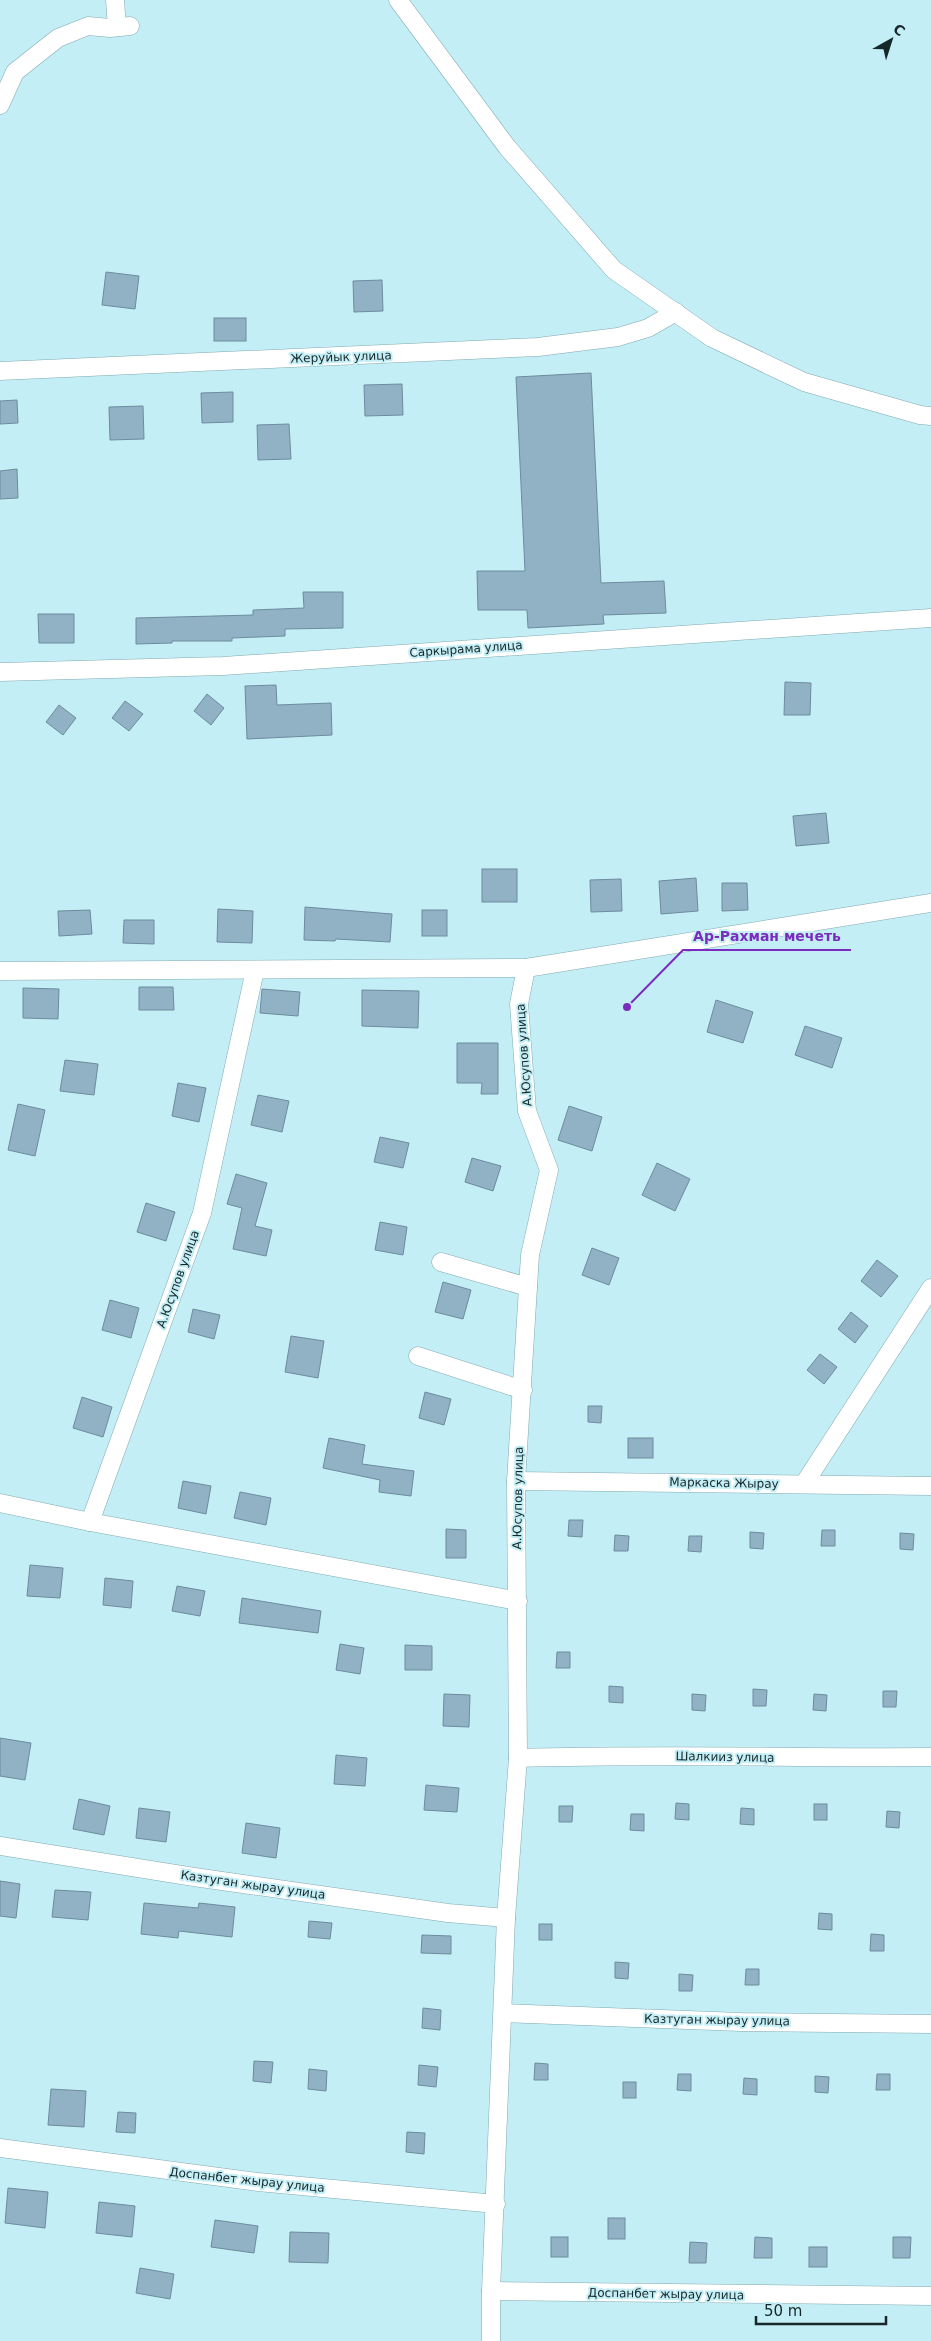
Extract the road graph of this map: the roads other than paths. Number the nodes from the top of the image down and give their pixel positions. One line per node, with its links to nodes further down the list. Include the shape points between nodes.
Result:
1 (115, 0): 3 (street, via 124,26 88,26 58,38 15,72)
2 (398, 0): 4 (street, via 507,147 614,270)
3 (0, 105)
4 (676, 312): 5 (street, Жеруйык улица, via 648,328 618,337 538,347); 6 (street, via 712,338 804,382)
5 (0, 371)
6 (931, 416)
7 (931, 618): 8 (street, Саркырама улица, via 224,666)
8 (0, 672)
9 (931, 902): 10 (street)
10 (526, 968): 11 (street); 14 (street, А.Юсупов улица, via 520,1004 527,1111 549,1170 530,1255)
11 (255, 970): 12 (street); 22 (street, А.Юсупов улица, via 202,1213)
12 (0, 971)
13 (442, 1262): 14 (street)
14 (528, 1288): 17 (street, А.Юсупов улица)
15 (931, 1288): 19 (street)
16 (418, 1356): 17 (street)
17 (522, 1390): 18 (street, А.Юсупов улица)
18 (516, 1481): 19 (street, Маркаска Жырау); 23 (street, А.Юсупов улица)
19 (804, 1484): 20 (street, Маркаска Жырау)
20 (931, 1486)
21 (0, 1503): 22 (street)
22 (90, 1522): 23 (street)
23 (518, 1601): 24 (street, А.Юсупов улица)
24 (518, 1758): 25 (street, Шалкииз улица, via 619,1755); 27 (street, А.Юсупов улица)
25 (931, 1758)
26 (0, 1846): 27 (street, Казтуган жырау улица, via 194,1877)
27 (506, 1918): 28 (street, А.Юсупов улица)
28 (503, 2014): 29 (street, Казтуган жырау улица); 31 (street, А.Юсупов улица)
29 (931, 2024)
30 (0, 2148): 31 (street, Доспанбет жырау улица, via 258,2182)
31 (496, 2204): 32 (street, А.Юсупов улица)
32 (491, 2291): 33 (street, Доспанбет жырау улица); 34 (street, А.Юсупов улица)
33 (931, 2296)
34 (491, 2341)

